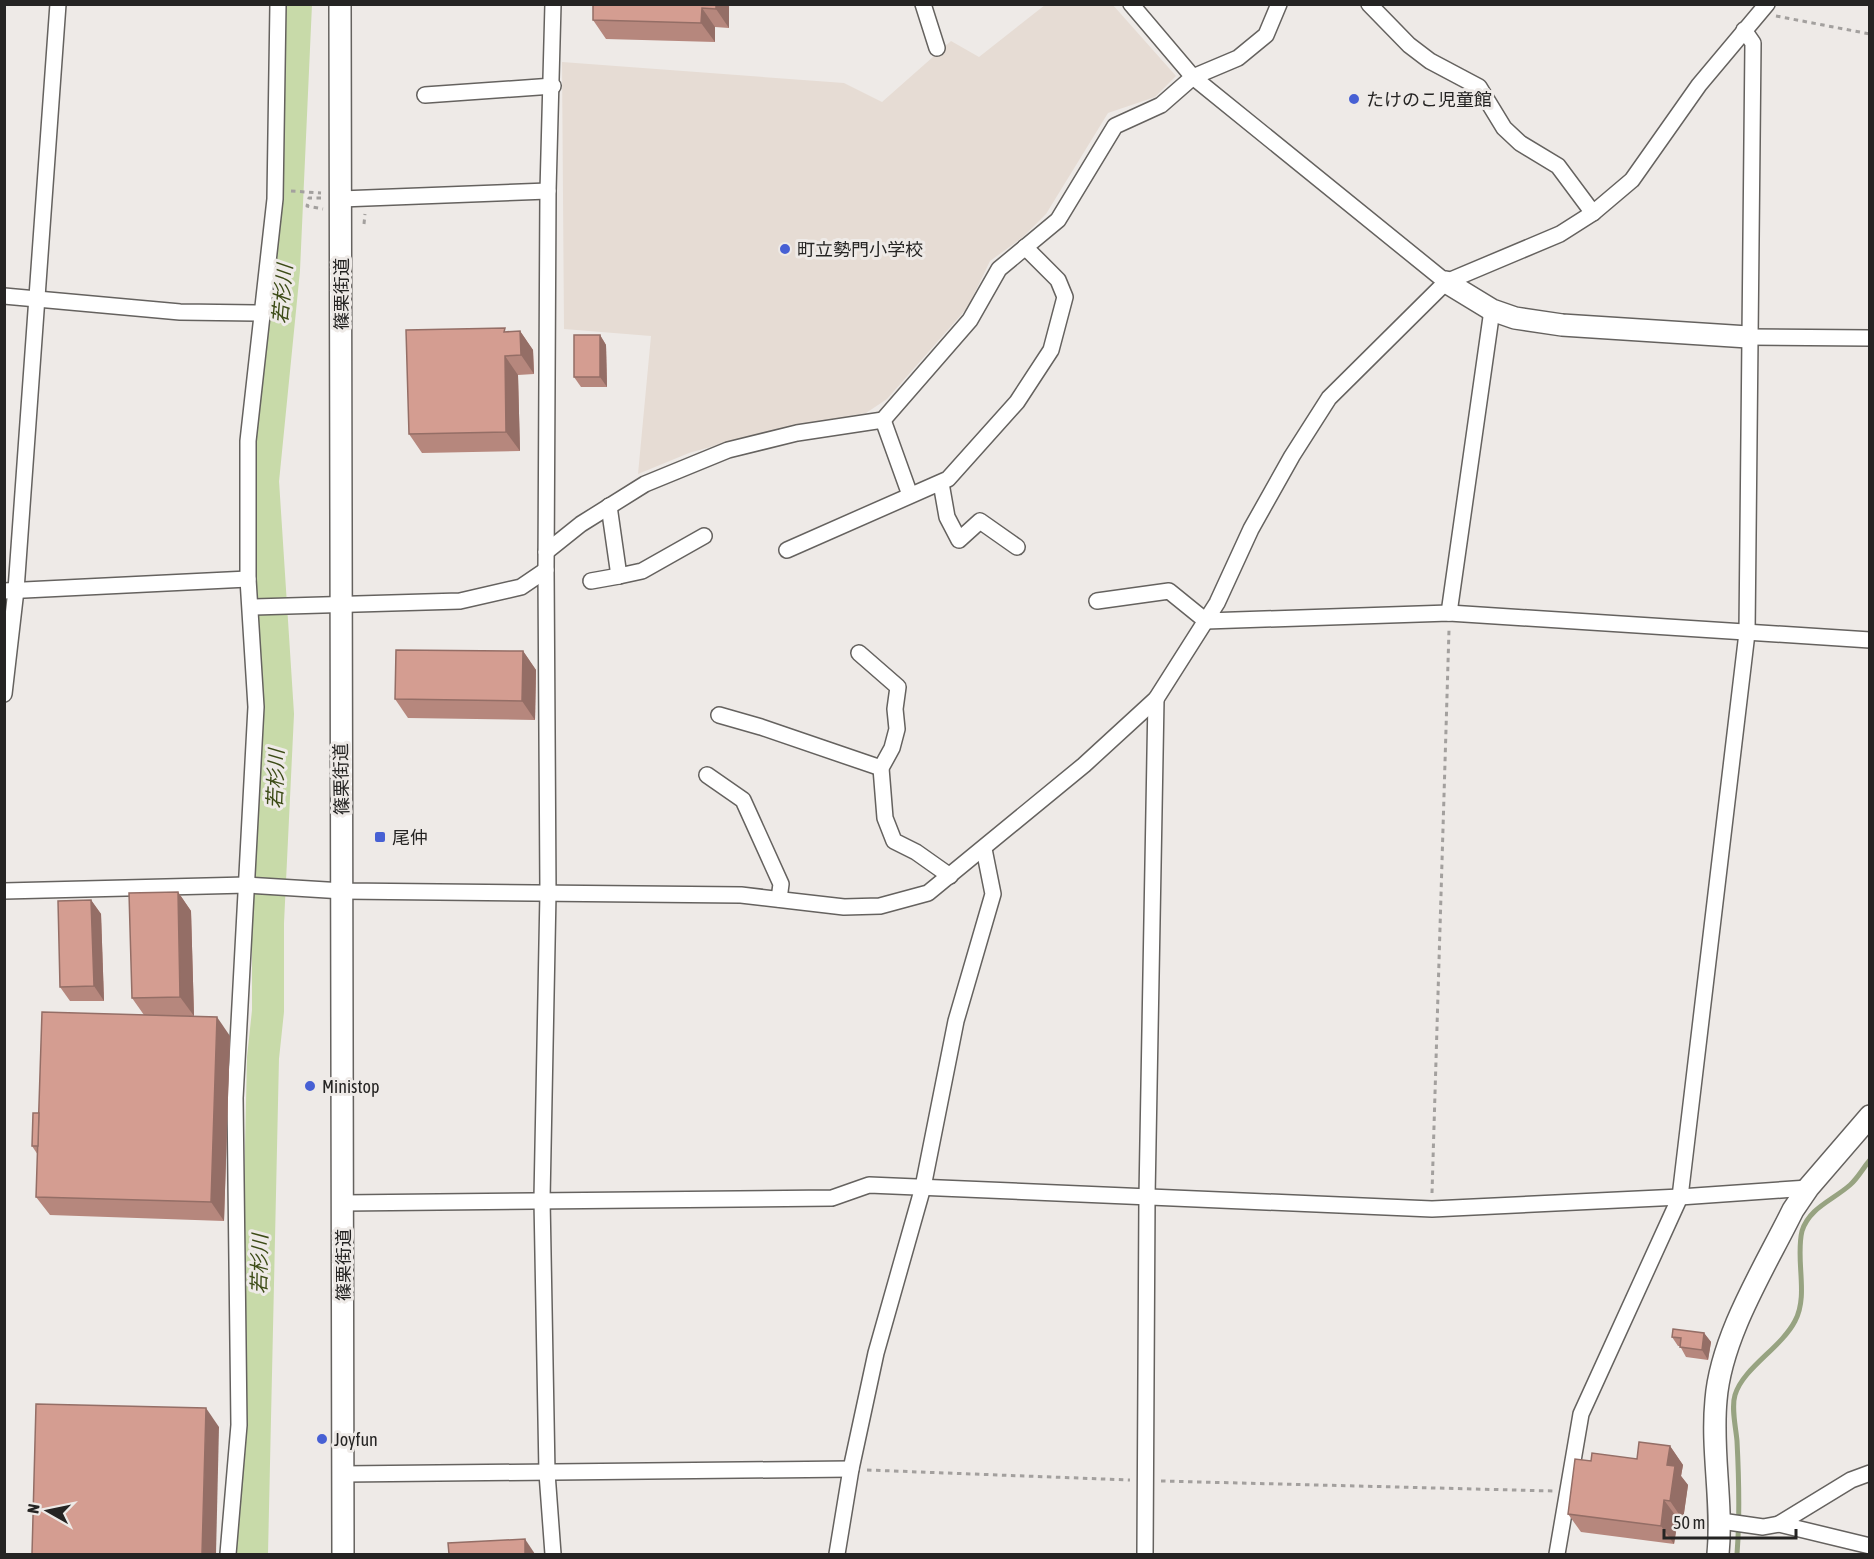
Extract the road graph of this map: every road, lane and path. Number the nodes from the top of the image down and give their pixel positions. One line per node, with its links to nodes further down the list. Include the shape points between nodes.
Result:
1 (58, 4): 23 (street)
2 (278, 4): 16 (street)
3 (340, 4): 18 (main road, 篠栗街道)
4 (553, 4): 14 (street)
5 (923, 4): 12 (street)
6 (1131, 4): 13 (street)
7 (1279, 4): 13 (street, via 1266,35 1239,58)
8 (1369, 4): 19 (street, via 1430,61 1479,87 1504,128 1520,143 1558,166)
9 (1763, 9): 10 (street); 11 (path)
10 (1744, 30): 19 (street, via 1699,85 1632,180); 26 (street, via 1753,43)
11 (1869, 34)
12 (937, 48)
13 (1193, 77): 20 (street, via 1161,105 1115,126 1058,220); 21 (street)
14 (553, 86): 15 (street); 17 (street)
15 (425, 95)
16 (275, 189): 18 (path); 25 (street)
17 (548, 191): 18 (street); 35 (street)
18 (333, 200): 18 (path, via 307,206 309,198); 42 (main road, 篠栗街道)
19 (1593, 213): 21 (street, via 1560,234)
20 (1025, 247): 28 (street, via 999,269 970,320); 29 (street, via 1058,280 1065,297 1051,350 1017,402 969,458)
21 (1446, 282): 24 (main road); 45 (street, via 1329,398 1251,529)
22 (4, 296): 23 (street)
23 (36, 299): 25 (street, via 180,312); 40 (street)
24 (1492, 310): 26 (main road, via 1515,318 1562,325); 44 (street)
25 (263, 313): 38 (street, via 248,441)
26 (1748, 337): 27 (street); 46 (street)
27 (1869, 338)
28 (883, 420): 30 (street); 31 (street, via 797,433 728,450 645,484)
29 (941, 483): 30 (street); 33 (street, via 947,517 959,540 980,521)
30 (910, 495): 34 (street)
31 (609, 506): 35 (street); 37 (street)
32 (704, 536): 37 (street, via 642,570)
33 (1017, 547)
34 (787, 550)
35 (546, 552): 36 (street)
36 (546, 570): 42 (street, via 521,588 460,601); 59 (street)
37 (620, 576): 39 (street)
38 (248, 579): 40 (street); 43 (street)
39 (591, 581)
40 (10, 591): 49 (street)
41 (1097, 601): 45 (street, via 1169,591)
42 (343, 603): 43 (street); 58 (main road, 篠栗街道)
43 (251, 607): 56 (street, via 256,707)
44 (1449, 613): 45 (street); 46 (street); 68 (path)
45 (1206, 621): 50 (street)
46 (1747, 633): 47 (street); 65 (street)
47 (1869, 640)
48 (859, 653): 52 (street, via 898,687 897,729)
49 (4, 694)
50 (1156, 699): 54 (street); 64 (street)
51 (719, 715): 52 (street)
52 (881, 768): 55 (street, via 885,819 894,841)
53 (706, 776): 60 (street, via 743,800 781,884)
54 (984, 849): 55 (street); 62 (street, via 993,894 956,1021)
55 (950, 876): 60 (street, via 928,893 880,906 844,907)
56 (247, 885): 57 (street); 58 (street); 78 (street, via 235,1098 239,1425)
57 (4, 891)
58 (343, 891): 59 (street); 67 (main road, 篠栗街道)
59 (548, 893): 60 (street, via 741,895); 66 (street)
60 (779, 899)
61 (1869, 1116): 63 (main road)
62 (923, 1187): 64 (street); 66 (street, via 869,1185 832,1198); 69 (street, via 876,1353)
63 (1808, 1188): 65 (street); 75 (main road, via 1793,1210 1723,1360 1716,1398 1715,1437)
64 (1147, 1197): 68 (street); 73 (street)
65 (1680, 1197): 68 (street); 74 (street, via 1581,1414)
66 (542, 1199): 67 (street); 70 (street)
67 (343, 1203): 72 (main road, 篠栗街道)
68 (1432, 1209)
69 (850, 1469): 70 (street); 73 (path); 81 (street)
70 (547, 1473): 72 (street); 80 (street)
71 (1869, 1473): 76 (street)
72 (343, 1474): 79 (main road, 篠栗街道)
73 (1147, 1481): 74 (path); 82 (street)
74 (1567, 1491): 83 (street)
75 (1734, 1523): 76 (street); 84 (main road)
76 (1779, 1524): 77 (street)
77 (1869, 1546)
78 (228, 1554)
79 (343, 1554)
80 (553, 1554)
81 (837, 1554)
82 (1145, 1554)
83 (1557, 1554)
84 (1718, 1554)

